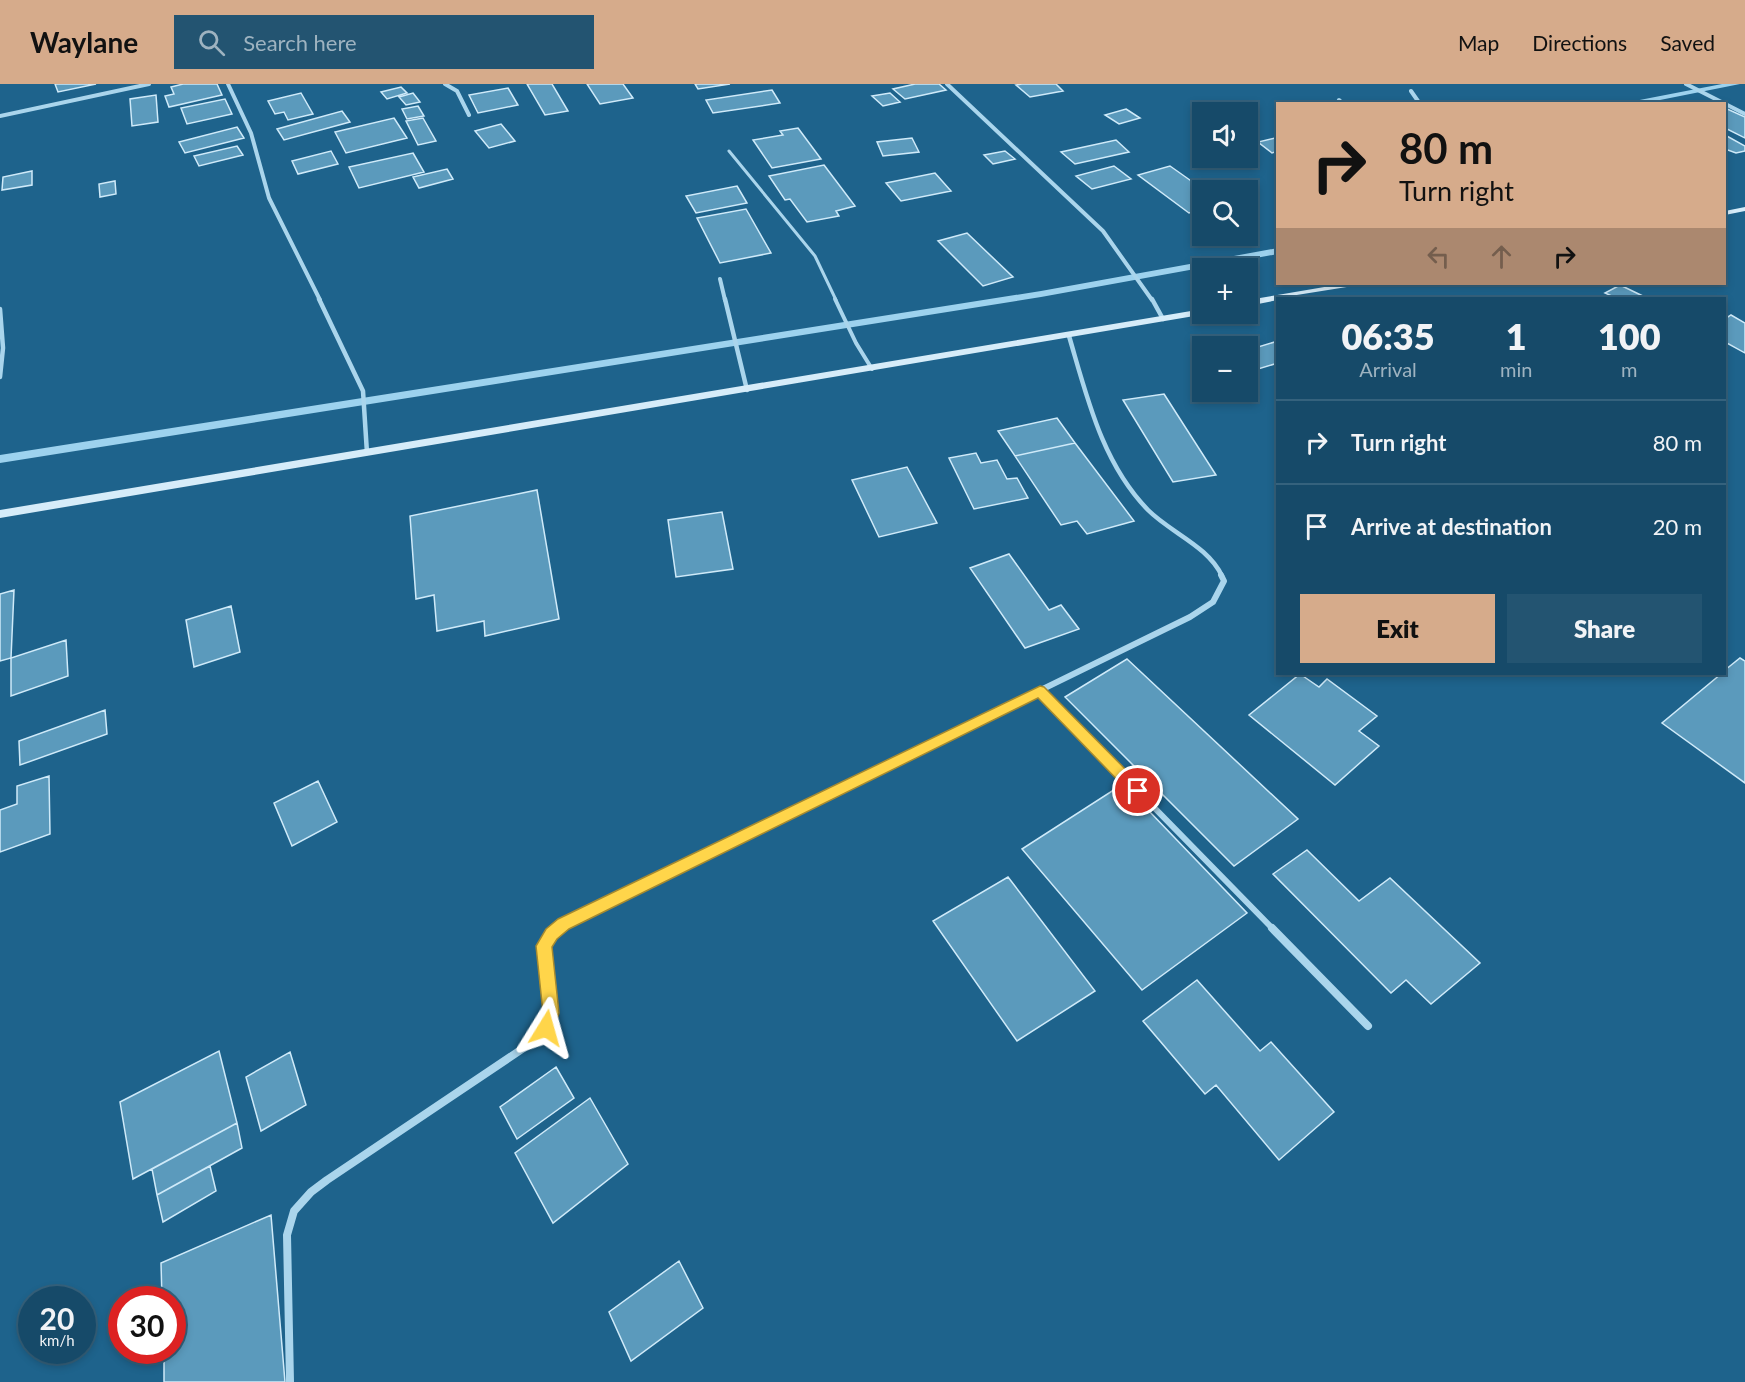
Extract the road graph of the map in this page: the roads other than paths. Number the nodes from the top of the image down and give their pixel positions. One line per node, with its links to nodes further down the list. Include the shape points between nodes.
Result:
1 (149, 84): 12 (street)
2 (228, 84): 28 (street, via 251,133 269,198 363,391)
3 (445, 84): 11 (street, via 457,91)
4 (947, 84): 23 (street, via 1103,231)
5 (1686, 84): 8 (street)
6 (1411, 90): 7 (street)
7 (1419, 102)
8 (1722, 102)
9 (1726, 104): 10 (street)
10 (1745, 114)
11 (469, 115)
12 (0, 116)
13 (729, 151): 25 (lane, via 815,256)
14 (1745, 209): 15 (main road)
15 (1726, 213)
16 (720, 279): 27 (street)
17 (1347, 285): 18 (main road)
18 (1281, 297)
19 (1276, 298): 20 (main road)
20 (1258, 301)
21 (0, 309): 26 (street)
22 (1192, 314): 23 (main road)
23 (1163, 320): 24 (main road)
24 (1069, 336): 25 (main road); 30 (street, via 1094,422 1122,477 1148,510 1216,563 1224,581 1213,602 1190,618)
25 (872, 369): 27 (main road)
26 (0, 377)
27 (747, 390): 28 (main road)
28 (367, 453): 29 (main road)
29 (0, 514)
30 (1040, 691): 31 (street); 32 (street, via 563,924 552,934 544,946 551,1013 546,1028 534,1041 327,1180 294,1211 287,1235)
31 (1368, 1026)
32 (290, 1382)

